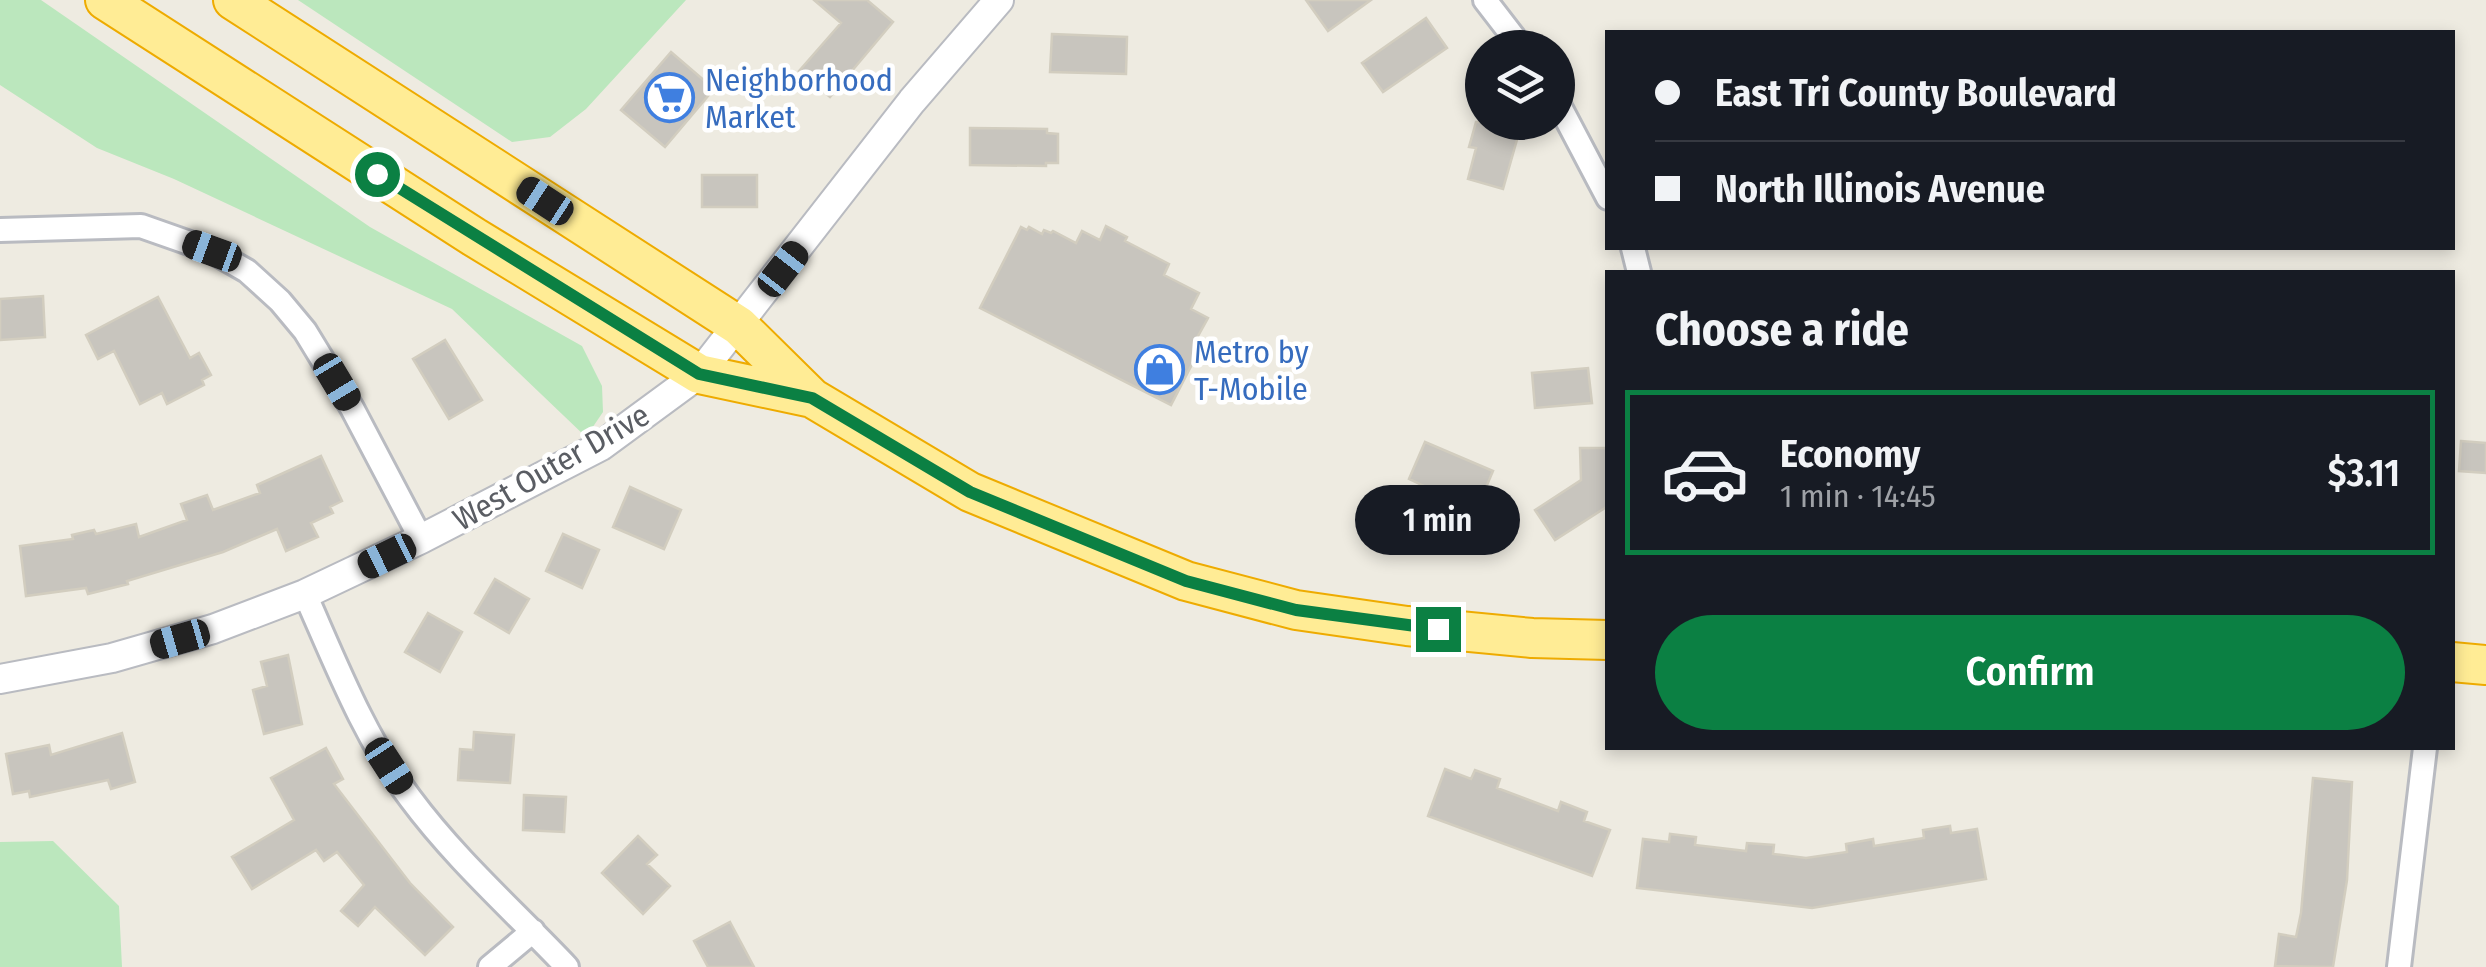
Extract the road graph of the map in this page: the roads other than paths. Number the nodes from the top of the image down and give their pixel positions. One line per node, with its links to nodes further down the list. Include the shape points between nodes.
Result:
1 (104, 0): 10 (highway)
2 (233, 0): 9 (highway)
3 (999, 0): 9 (street, West Outer Drive, via 912,100)
4 (1485, 0): 5 (street)
5 (1508, 30)
6 (1575, 135): 7 (street)
7 (1605, 192)
8 (0, 230): 12 (street, via 141,226 247,271 305,331)
9 (739, 326): 10 (street, West Outer Drive); 11 (highway)
10 (699, 374): 11 (highway); 12 (street, West Outer Drive, via 601,446)
11 (812, 398): 14 (highway, via 970,492 1186,581 1296,610 1532,638)
12 (421, 540): 13 (street, West Outer Drive)
13 (304, 594): 17 (street, West Outer Drive, via 129,653); 19 (street, via 362,721 409,797)
14 (1605, 640)
15 (2455, 662): 16 (highway)
16 (2486, 665)
17 (0, 679)
18 (2425, 750): 22 (street)
19 (533, 931): 20 (street); 21 (street)
20 (490, 967)
21 (567, 967)
22 (2400, 967)

